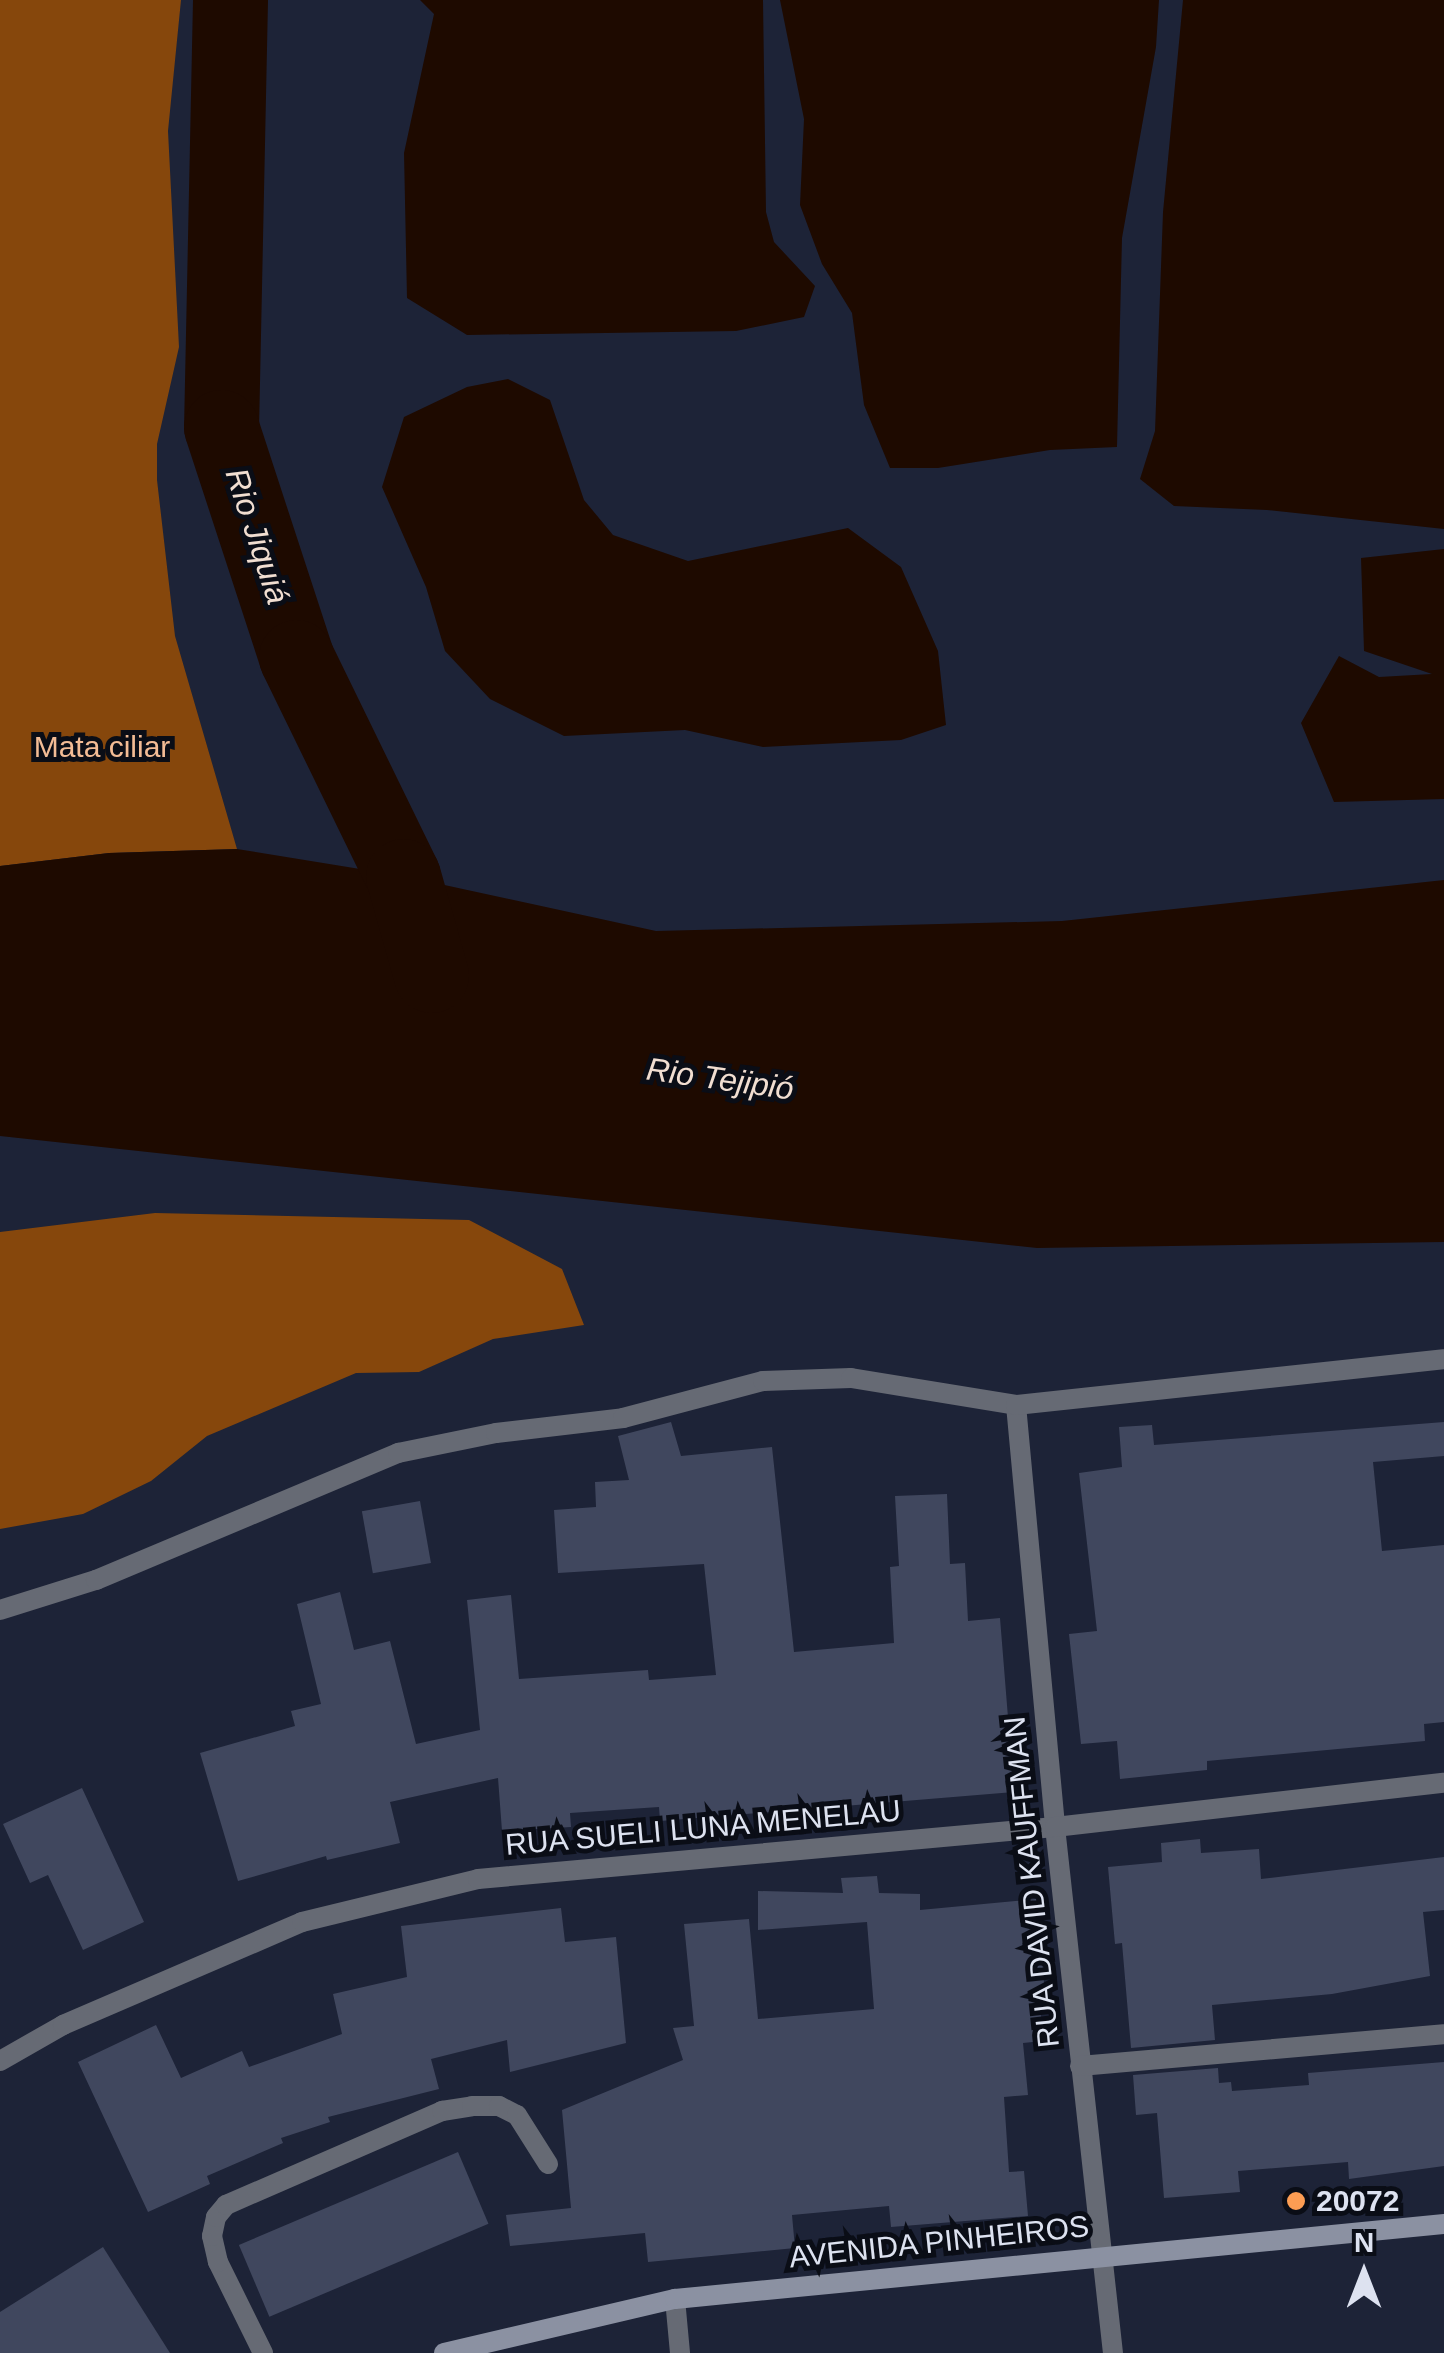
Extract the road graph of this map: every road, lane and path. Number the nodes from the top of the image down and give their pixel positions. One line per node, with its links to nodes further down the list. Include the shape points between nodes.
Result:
1 (1444, 1359): 2 (street)
2 (1016, 1405): 3 (street, via 851,1378 764,1380 623,1418 398,1452 96,1580); 5 (street, RUA DAVID KAUFFMAN)
3 (0, 1610)
4 (1444, 1783): 5 (street, RUA SUELI LUNA MENELAU)
5 (1055, 1826): 7 (street, RUA SUELI LUNA MENELAU, via 478,1879 302,1922 78,2018); 8 (street, RUA DAVID KAUFFMAN)
6 (1444, 2034): 8 (street)
7 (0, 2061)
8 (1080, 2066): 11 (street, RUA DAVID KAUFFMAN)
9 (548, 2164): 13 (street, via 517,2115 499,2106 472,2106 442,2111 226,2205 212,2236 218,2262)
10 (1444, 2224): 11 (street, AVENIDA PINHEIROS)
11 (1102, 2256): 12 (street, AVENIDA PINHEIROS); 16 (street, RUA DAVID KAUFFMAN)
12 (675, 2298): 14 (street, AVENIDA PINHEIROS); 15 (street)
13 (263, 2353)
14 (444, 2353)
15 (680, 2353)
16 (1112, 2353)

